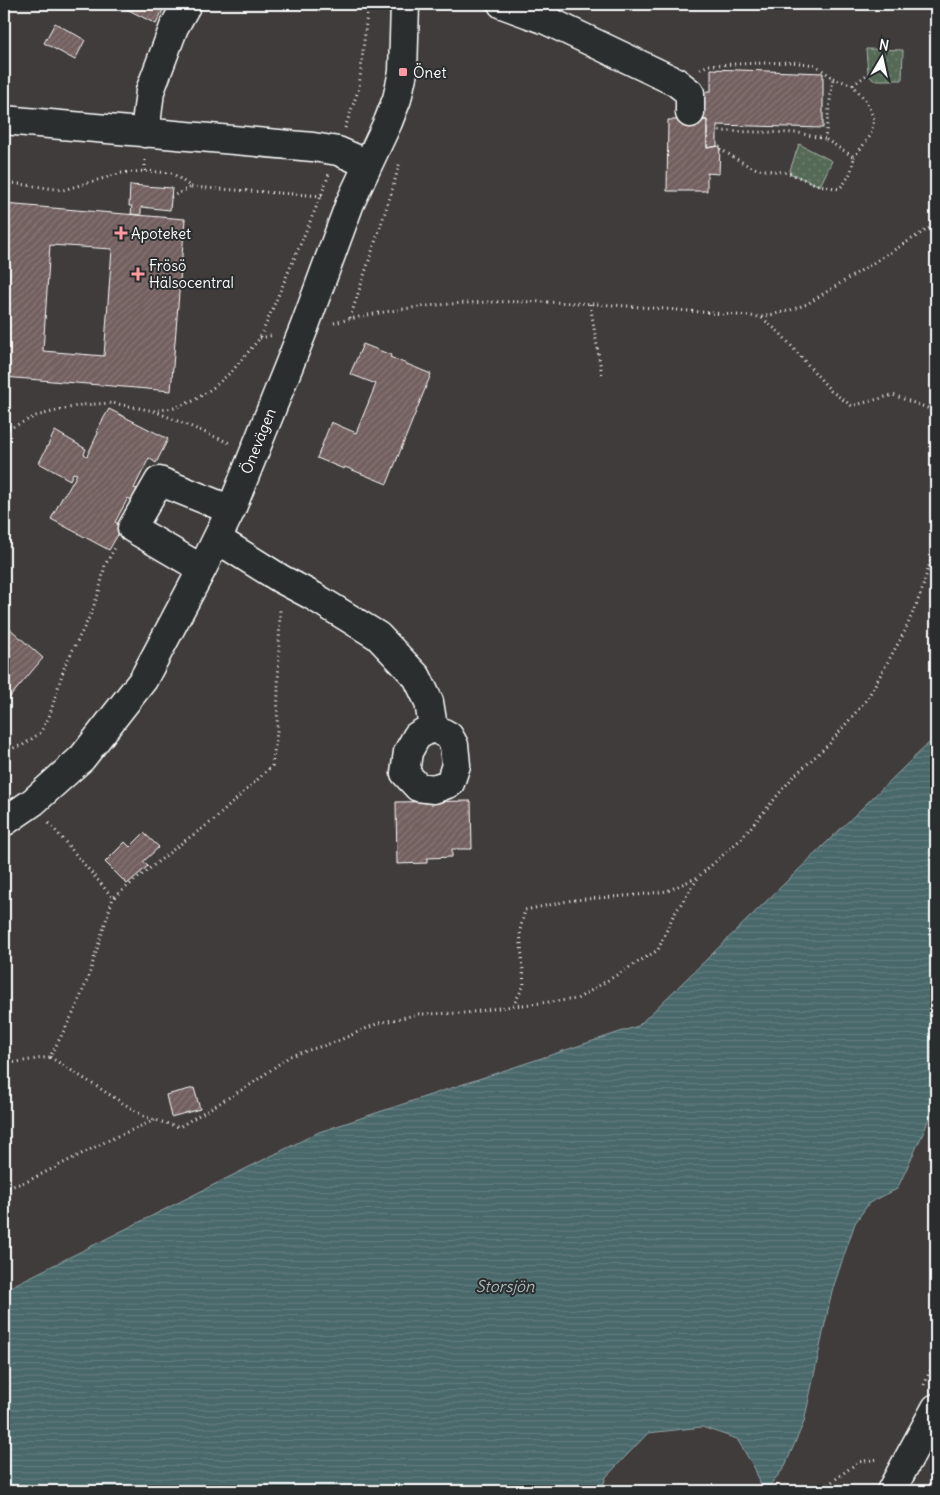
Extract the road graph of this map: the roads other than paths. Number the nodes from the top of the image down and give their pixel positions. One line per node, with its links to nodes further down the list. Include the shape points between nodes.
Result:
1 (187, 4): 6 (street, via 174,27 150,91)
2 (502, 4): 4 (street, via 546,20 676,82 690,93)
3 (412, 6): 7 (street, Önevägen, via 397,100)
4 (690, 113)
5 (4, 120): 6 (street)
6 (145, 133): 7 (street, via 338,151)
7 (368, 164): 8 (street, Önevägen)
8 (231, 510): 9 (street, Önevägen); 10 (street, via 159,481 132,528)
9 (217, 539): 10 (street, Önevägen); 11 (street, via 378,636 417,677 429,702)
10 (202, 569): 12 (street, Önevägen, via 143,680 131,696 82,758 33,802)
11 (433, 728)
12 (4, 822)
13 (936, 1408): 14 (street)
14 (892, 1491)

